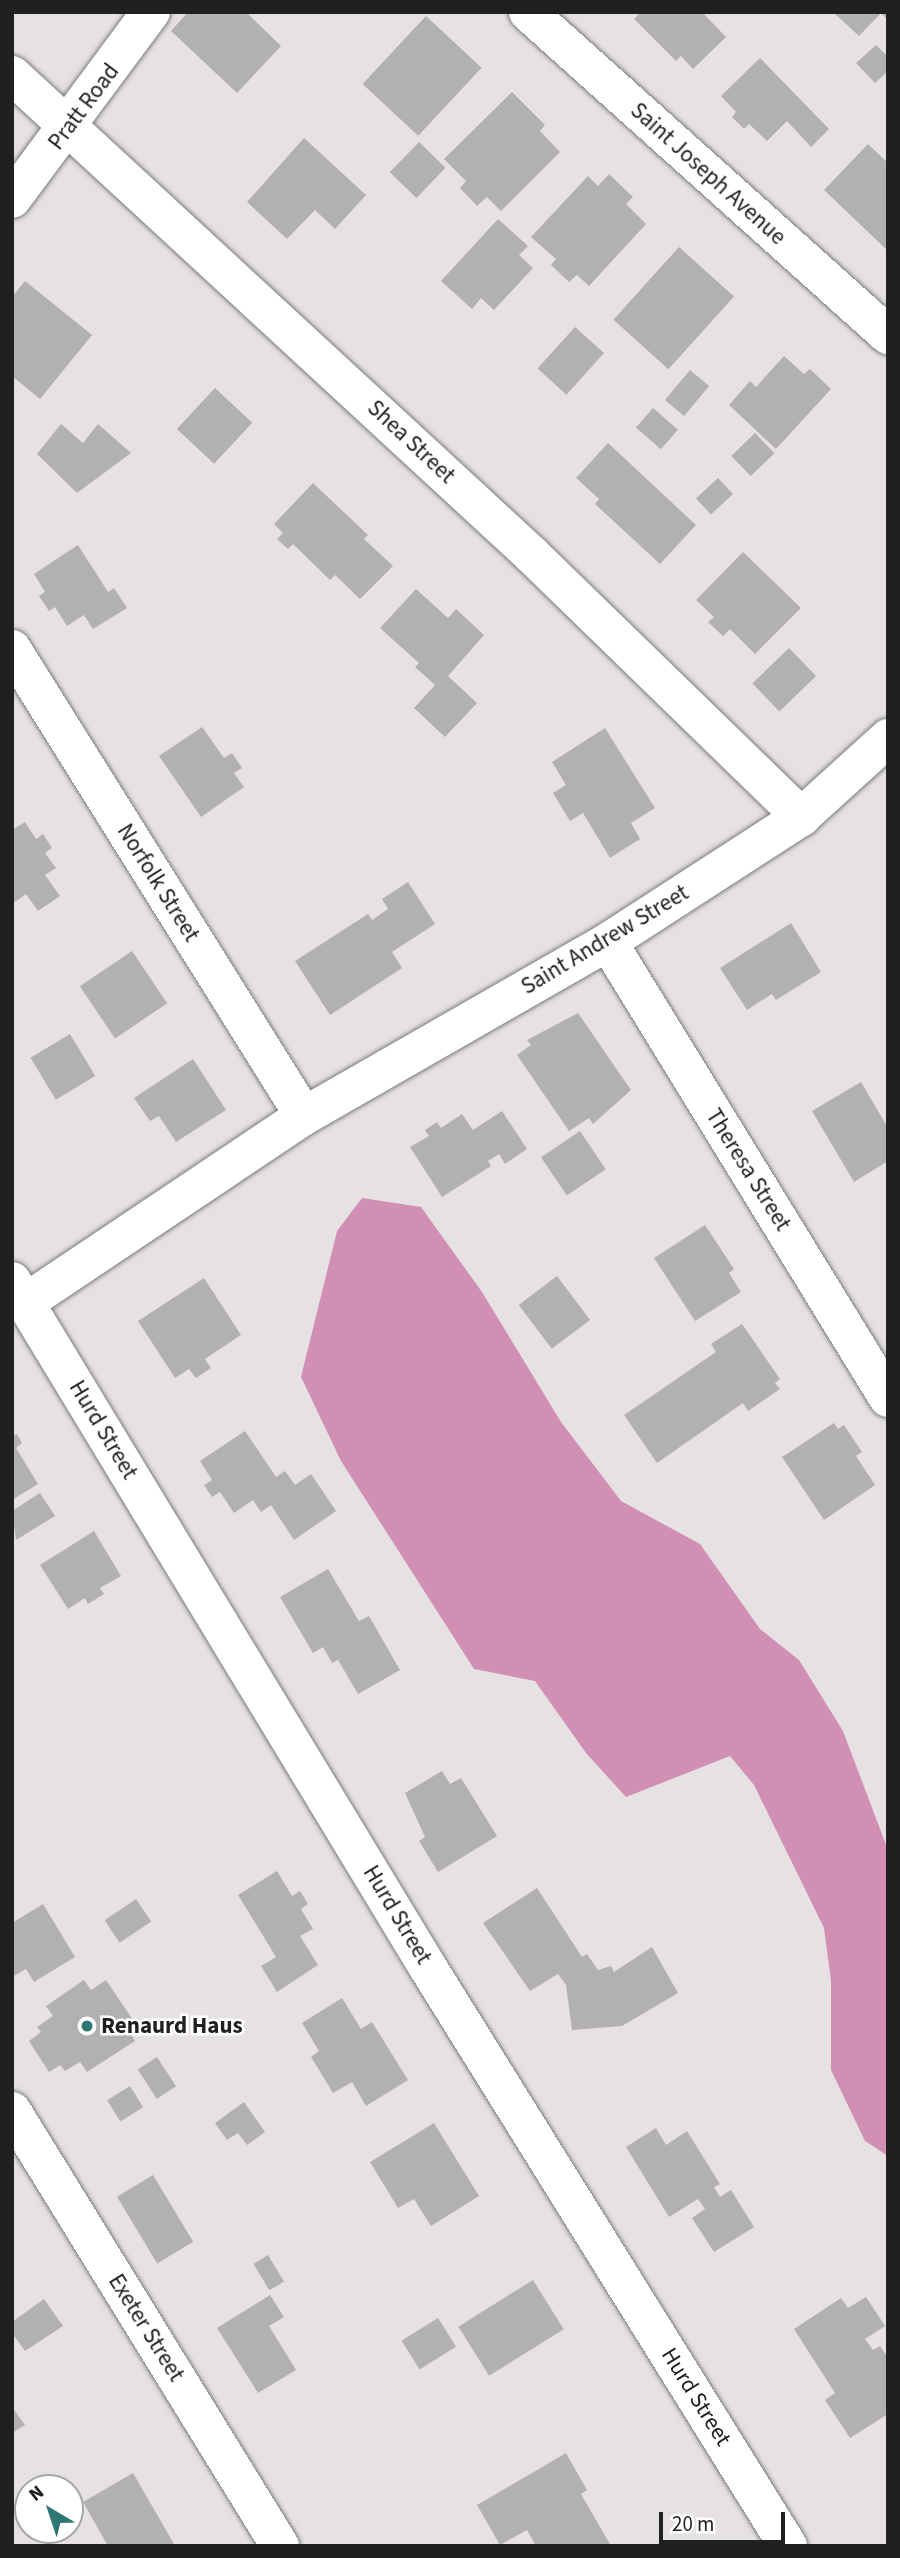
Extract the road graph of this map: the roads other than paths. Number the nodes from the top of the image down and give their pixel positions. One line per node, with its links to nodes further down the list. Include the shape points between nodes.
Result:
1 (151, 12): 4 (street, Pratt Road)
2 (528, 12): 6 (street, Saint Joseph Avenue)
3 (12, 75): 4 (street, Shea Street)
4 (70, 125): 5 (street, Pratt Road); 9 (street, Shea Street, via 532,555)
5 (12, 199)
6 (888, 335)
7 (12, 649): 11 (street, Norfolk Street)
8 (888, 738): 9 (street, Saint Andrew Street)
9 (802, 817): 10 (street, Saint Andrew Street)
10 (608, 942): 11 (street, Saint Andrew Street); 13 (street, Theresa Street)
11 (304, 1116): 12 (street, Saint Andrew Street)
12 (19, 1292): 16 (street, Hurd Street, via 427,1966)
13 (888, 1398)
14 (12, 2111): 15 (street, Exeter Street)
15 (280, 2546)
16 (788, 2546)

